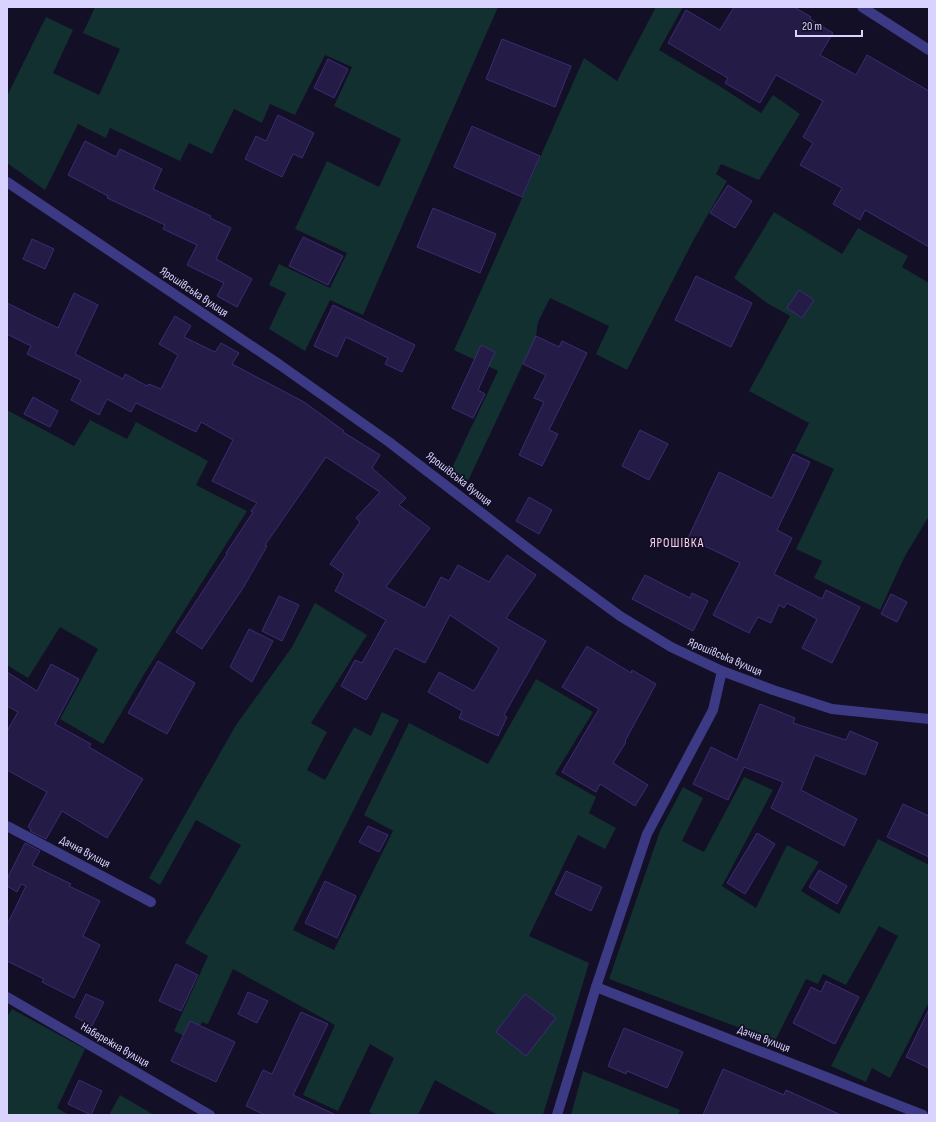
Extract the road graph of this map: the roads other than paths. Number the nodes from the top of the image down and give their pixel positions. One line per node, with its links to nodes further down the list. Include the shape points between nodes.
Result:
1 (862, 7): 2 (street)
2 (929, 50)
3 (7, 182): 4 (street, Ярошівська вулиця, via 390,442 620,616 671,647)
4 (722, 671): 5 (street, Ярошівська вулиця, via 832,709); 8 (street, via 713,710 647,834)
5 (929, 719)
6 (7, 826): 7 (street, Дачна вулиця)
7 (151, 902)
8 (596, 987): 11 (street); 12 (street, Дачна вулиця)
9 (7, 997): 10 (street, Набережна вулиця)
10 (210, 1115)
11 (557, 1115)
12 (923, 1115)

